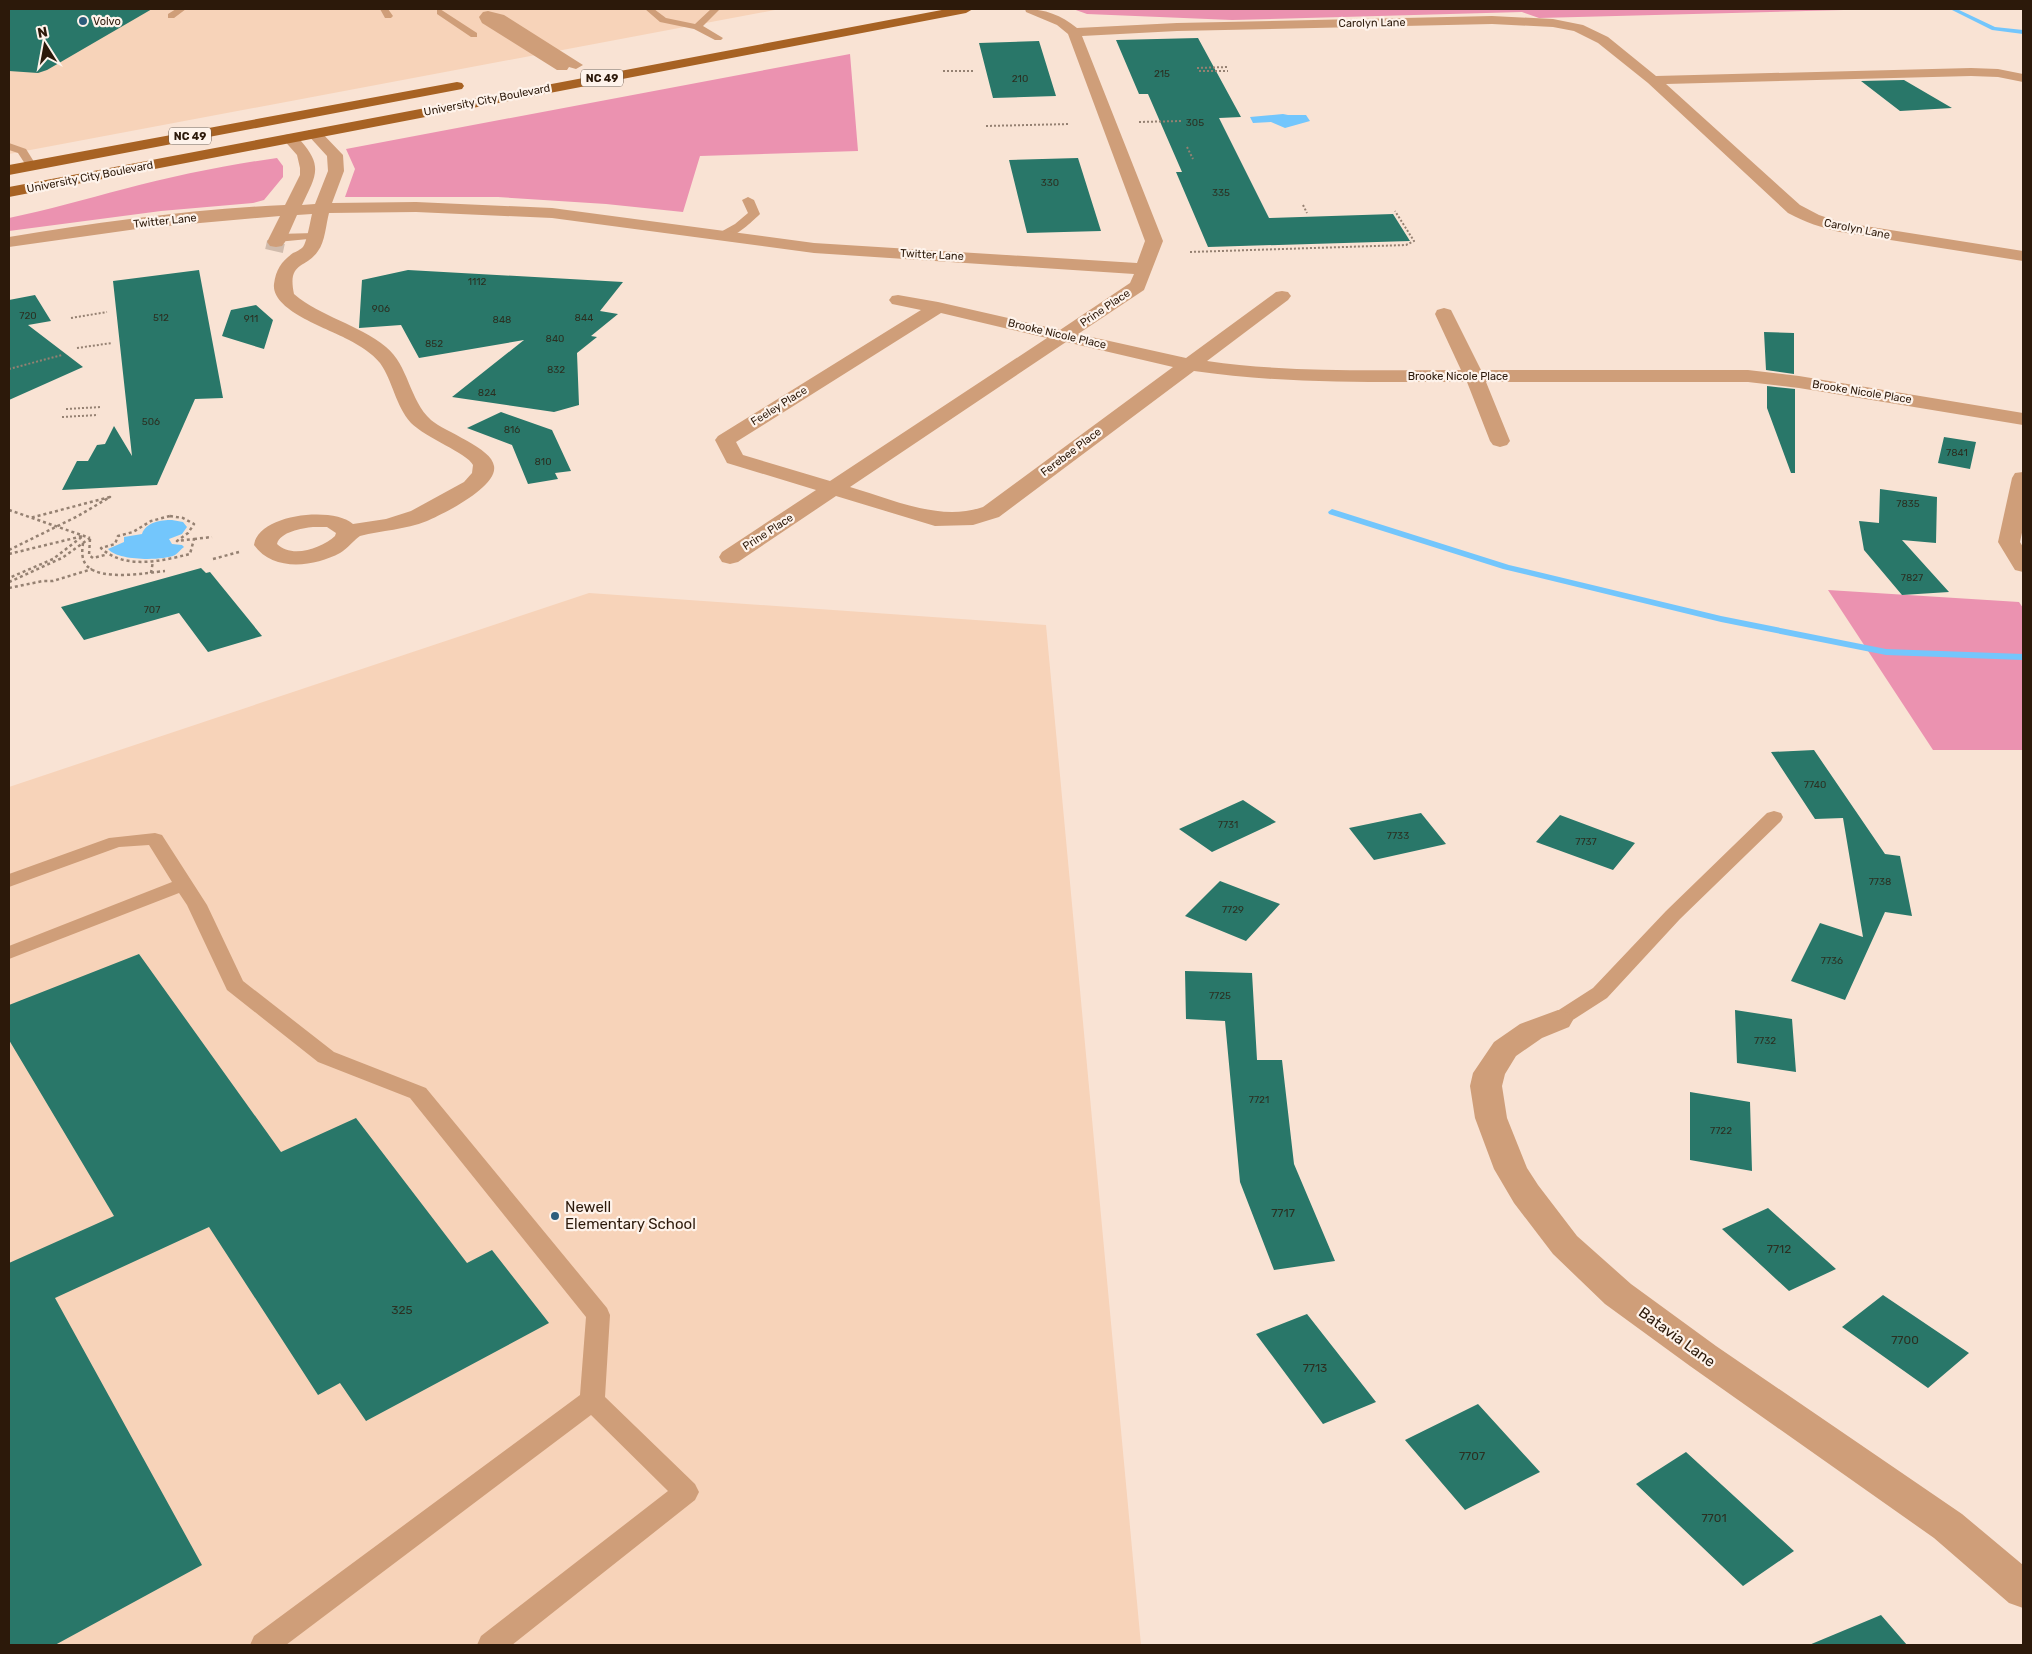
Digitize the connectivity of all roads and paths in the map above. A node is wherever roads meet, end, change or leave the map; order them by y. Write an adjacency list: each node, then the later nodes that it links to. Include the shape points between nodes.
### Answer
1 (182, 9): 8 (lane)
2 (649, 9): 9 (lane, via 663,20)
3 (716, 9): 9 (lane)
4 (966, 9): 29 (main road, University City Boulevard / NC 49)
5 (1031, 9): 10 (street, via 1062,22)
6 (440, 12): 11 (lane)
7 (483, 12): 14 (street, via 499,18)
8 (171, 16)
9 (697, 26): 12 (lane)
10 (1074, 32): 23 (street, Carolyn Lane, via 1543,22 1578,28 1603,40); 51 (street, Prine Place, via 1154,241)
11 (474, 35)
12 (722, 38): 13 (main road)
13 (693, 43)
14 (575, 65): 17 (main road, University City Boulevard)
15 (1227, 67): 16 (path)
16 (1197, 68)
17 (544, 70)
18 (1228, 70): 21 (path)
19 (943, 71): 20 (path)
20 (973, 71)
21 (1199, 71)
22 (2023, 78): 23 (street, via 1971,72)
23 (1653, 80): 49 (street, Carolyn Lane, via 1794,210 1806,216 1830,225)
24 (271, 121): 30 (main road, University City Boulevard / NC 49, via 472,85 308,124 293,130); 34 (main road, University City Boulevard / NC 49); 36 (main road, via 271,128 260,133 94,169)
25 (1181, 121): 26 (path)
26 (1140, 122)
27 (1070, 124): 28 (path)
28 (986, 126)
29 (314, 133): 30 (main road, University City Boulevard / NC 49); 40 (street, via 336,160 336,171)
30 (290, 138): 36 (main road, University City Boulevard / NC 49); 41 (street, via 307,157 309,164 308,175)
31 (9, 146): 34 (lane, via 22,151)
32 (1187, 147): 33 (path)
33 (1192, 158)
34 (31, 165): 35 (main road, University City Boulevard / NC 49)
35 (9, 170)
36 (40, 186): 37 (main road, University City Boulevard / NC 49)
37 (9, 192)
38 (748, 200): 45 (lane, via 754,214)
39 (1303, 205): 43 (path)
40 (322, 209): 41 (street, Twitter Lane); 44 (street); 45 (street, Twitter Lane, via 512,210 605,218)
41 (292, 210): 46 (street, Twitter Lane, via 146,222); 47 (street)
42 (1395, 211): 48 (path, via 1414,241 1406,245)
43 (1307, 214)
44 (314, 236): 47 (lane); 50 (street, via 311,249)
45 (721, 236): 51 (street, Twitter Lane, via 814,248)
46 (9, 242)
47 (276, 244): 50 (street, via 272,259)
48 (1190, 252)
49 (2023, 256)
50 (288, 266): 76 (street, via 284,296 296,308 360,337 382,353 392,364 410,408 422,423 480,458 484,464 484,474 472,487 419,516)
51 (1144, 269): 58 (street, Prine Place, via 1138,286)
52 (1282, 296): 62 (street, Ferebee Place)
53 (898, 300): 54 (street, Brooke Nicole Place)
54 (938, 307): 58 (street, Brooke Nicole Place); 72 (street, Feeley Place, via 725,440 734,459)
55 (107, 312): 57 (path)
56 (1444, 314): 64 (street)
57 (71, 318)
58 (1063, 336): 62 (street, Brooke Nicole Place); 72 (street, Prine Place)
59 (112, 343): 60 (path)
60 (77, 348)
61 (62, 355): 63 (path)
62 (1190, 364): 64 (street, Brooke Nicole Place, via 1244,372 1332,376); 72 (street, Ferebee Place, via 992,512 973,518 935,520)
63 (9, 369)
64 (1474, 376): 69 (street, Brooke Nicole Place, via 1748,376); 70 (street)
65 (101, 407): 66 (path)
66 (66, 409)
67 (98, 415): 68 (path)
68 (62, 417)
69 (2023, 419)
70 (1500, 440)
71 (2023, 478): 87 (street, via 2009,542)
72 (833, 490): 85 (street, Prine Place)
73 (9, 510): 74 (path)
74 (30, 518): 75 (path); 75 (path, via 110,497)
75 (58, 527): 77 (path); 82 (path)
76 (347, 532)
77 (83, 536): 79 (path); 83 (path); 91 (path, via 53,559)
78 (212, 537): 80 (path)
79 (90, 538): 81 (path); 84 (path, via 89,555 93,558)
80 (194, 539): 84 (path, via 177,541 192,529 194,524 189,519 156,519 118,536 115,544 101,548); 86 (path, via 190,554)
81 (83, 544): 88 (path, via 81,558); 92 (path, via 47,567)
82 (9, 550)
83 (9, 554)
84 (105, 554): 86 (path, via 130,562)
85 (730, 557)
86 (153, 561): 90 (path)
87 (2023, 565)
88 (92, 569): 90 (path, via 114,574); 93 (path, via 53,581)
89 (165, 571): 90 (path)
90 (151, 573)
91 (9, 578)
92 (9, 582)
93 (9, 588)
94 (1774, 816): 98 (lane, via 1673,915 1600,993)
95 (9, 881): 96 (lane, via 116,842 155,839)
96 (184, 884): 97 (lane); 99 (lane, via 234,985 326,1056 418,1093 598,1315)
97 (9, 953)
98 (1558, 1020): 100 (street, Batavia Lane, via 1531,1031 1505,1048 1489,1073 1486,1086 1491,1118 1511,1168 1526,1194 1566,1245 1618,1294 1948,1526)
99 (592, 1400): 101 (lane); 102 (lane, via 686,1492)
100 (2023, 1590)
101 (264, 1645)
102 (491, 1645)

